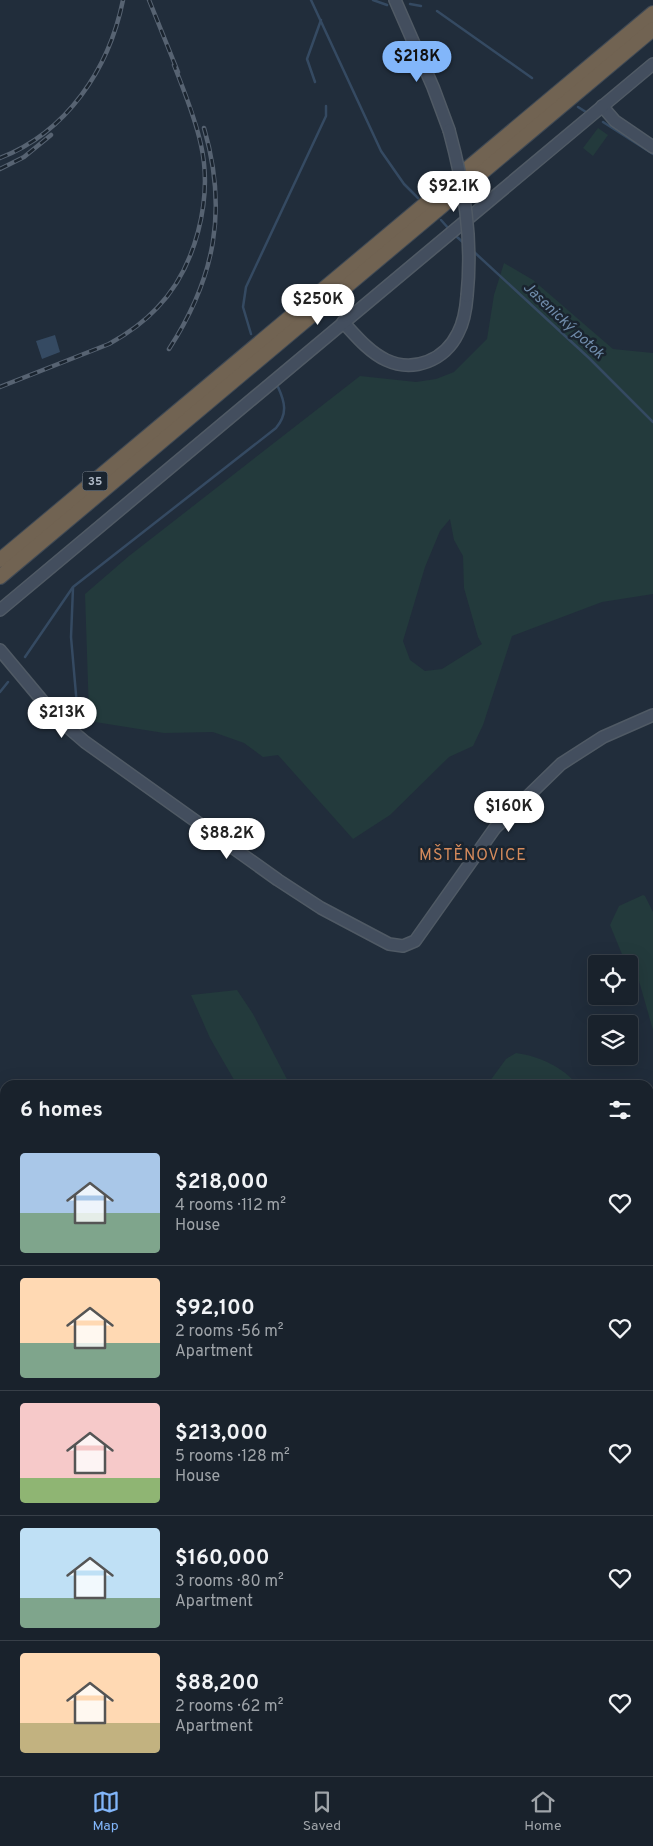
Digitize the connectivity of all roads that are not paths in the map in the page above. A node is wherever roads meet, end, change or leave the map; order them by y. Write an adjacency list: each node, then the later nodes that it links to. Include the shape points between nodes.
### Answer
1 (395, 0): 7 (street, bridge, via 433,87 461,177 467,210 467,296 461,326 452,343 438,357 419,364 394,363 378,356)
2 (653, 14): 8 (highway, 35)
3 (653, 29): 9 (highway, 35)
4 (653, 64): 5 (street)
5 (602, 106): 6 (street, via 615,121); 7 (street)
6 (653, 147)
7 (344, 322): 10 (street)
8 (0, 560)
9 (0, 577)
10 (0, 610)
11 (0, 650): 12 (street, via 56,717 85,742 314,903 389,944 404,946 415,941 495,828 561,764 603,737)
12 (653, 715)

